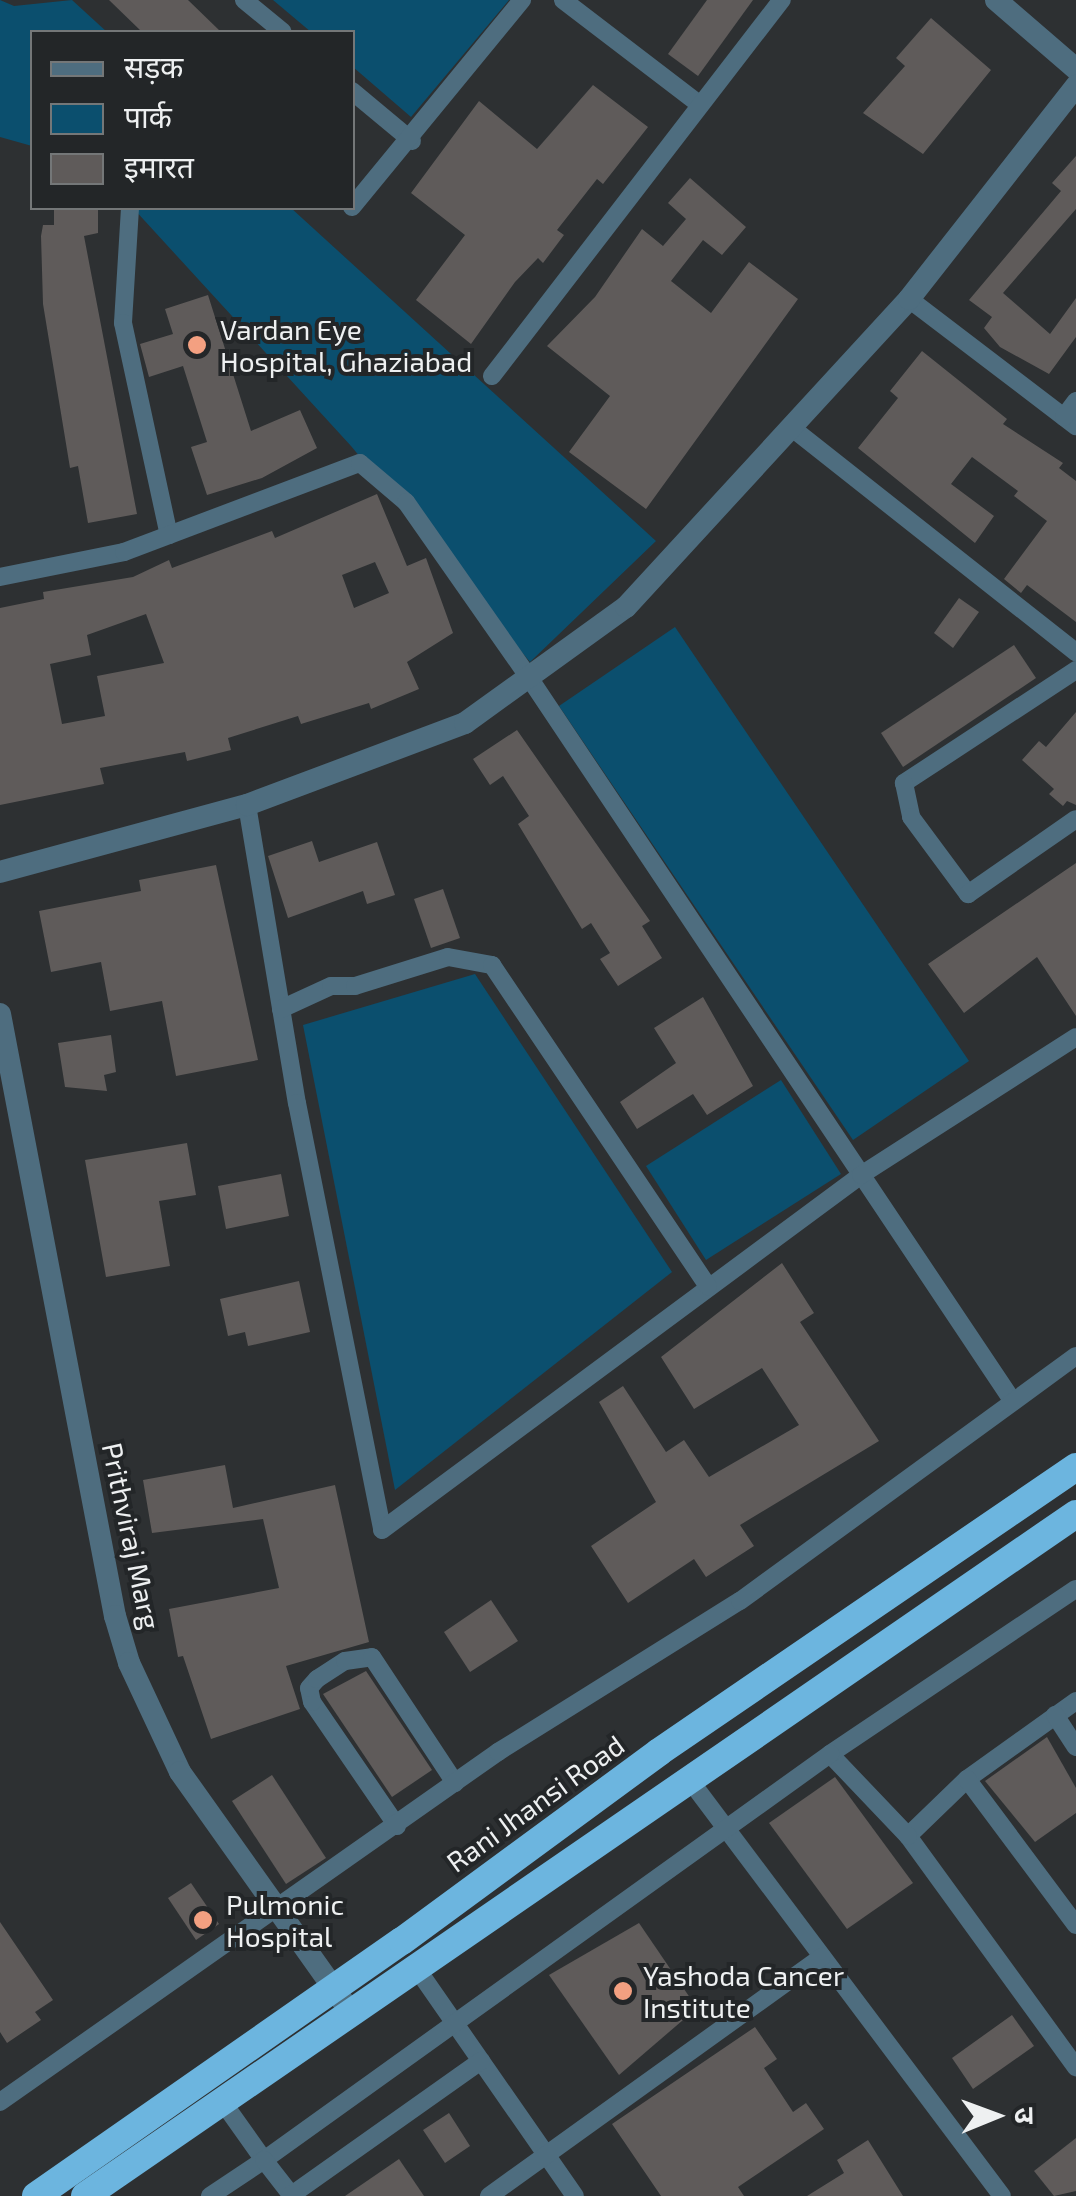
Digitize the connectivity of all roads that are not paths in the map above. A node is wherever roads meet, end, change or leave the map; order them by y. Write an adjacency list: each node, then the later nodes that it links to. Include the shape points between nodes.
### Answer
1 (244, 0): 6 (street)
2 (522, 0): 11 (street)
3 (563, 0): 10 (street)
4 (782, 0): 10 (street)
5 (996, 0): 7 (street)
6 (281, 30)
7 (1076, 69)
8 (1076, 86): 14 (street)
9 (355, 94): 11 (street)
10 (699, 104): 15 (street)
11 (412, 141): 12 (street)
12 (355, 205)
13 (130, 210): 19 (street, via 123,323)
14 (909, 298): 17 (street); 18 (street)
15 (492, 376)
16 (1076, 400): 17 (street)
17 (1070, 421)
18 (792, 428): 21 (street); 23 (street, via 626,607)
19 (169, 535): 20 (street, via 124,552); 23 (street, via 360,463 406,502)
20 (0, 577)
21 (1076, 652)
22 (1076, 670): 25 (street, via 904,783 912,817 968,894)
23 (528, 676): 24 (street, via 465,723); 30 (street)
24 (247, 805): 26 (street); 27 (street)
25 (1076, 819)
26 (0, 872)
27 (282, 1010): 31 (street, via 330,986 356,986 448,957 492,966); 31 (street, via 382,1530)
28 (0, 1014): 47 (street, Prithviraj Marg, via 124,1648 180,1772)
29 (1076, 1037): 30 (street)
30 (862, 1175): 31 (street); 33 (street)
31 (708, 1286)
32 (1076, 1356): 33 (street)
33 (1012, 1400): 43 (street, via 740,1601)
34 (1070, 1482): 51 (highway, Rani Jhansi Road, via 659,1752)
35 (1076, 1514): 41 (highway)
36 (1076, 1589): 40 (street)
37 (1076, 1700): 38 (street)
38 (1054, 1715): 39 (street); 42 (street)
39 (1076, 1747)
40 (830, 1754): 45 (street); 46 (street)
41 (689, 1779): 45 (street); 50 (highway)
42 (967, 1779): 46 (street); 48 (street)
43 (455, 1783): 44 (street); 44 (street, via 372,1657 344,1661 317,1678 312,1702)
44 (396, 1826): 47 (street)
45 (729, 1830): 49 (street); 53 (street)
46 (908, 1836): 55 (street)
47 (276, 1913): 51 (street, Prithviraj Marg); 57 (street)
48 (1076, 1925)
49 (822, 1957): 58 (street); 66 (street)
50 (415, 1966): 52 (highway); 53 (street)
51 (332, 1988): 52 (street, Prithviraj Marg); 60 (highway, Rani Jhansi Road)
52 (351, 2012): 56 (highway)
53 (456, 2024): 54 (street); 59 (street)
54 (481, 2061): 58 (street); 63 (street)
55 (1076, 2067)
56 (222, 2101): 59 (street); 61 (highway)
57 (0, 2102)
58 (546, 2154): 64 (street); 65 (street)
59 (264, 2160): 62 (street); 63 (street)
60 (36, 2196)
61 (86, 2196)
62 (210, 2196)
63 (291, 2196)
64 (489, 2196)
65 (575, 2196)
66 (1002, 2196)

